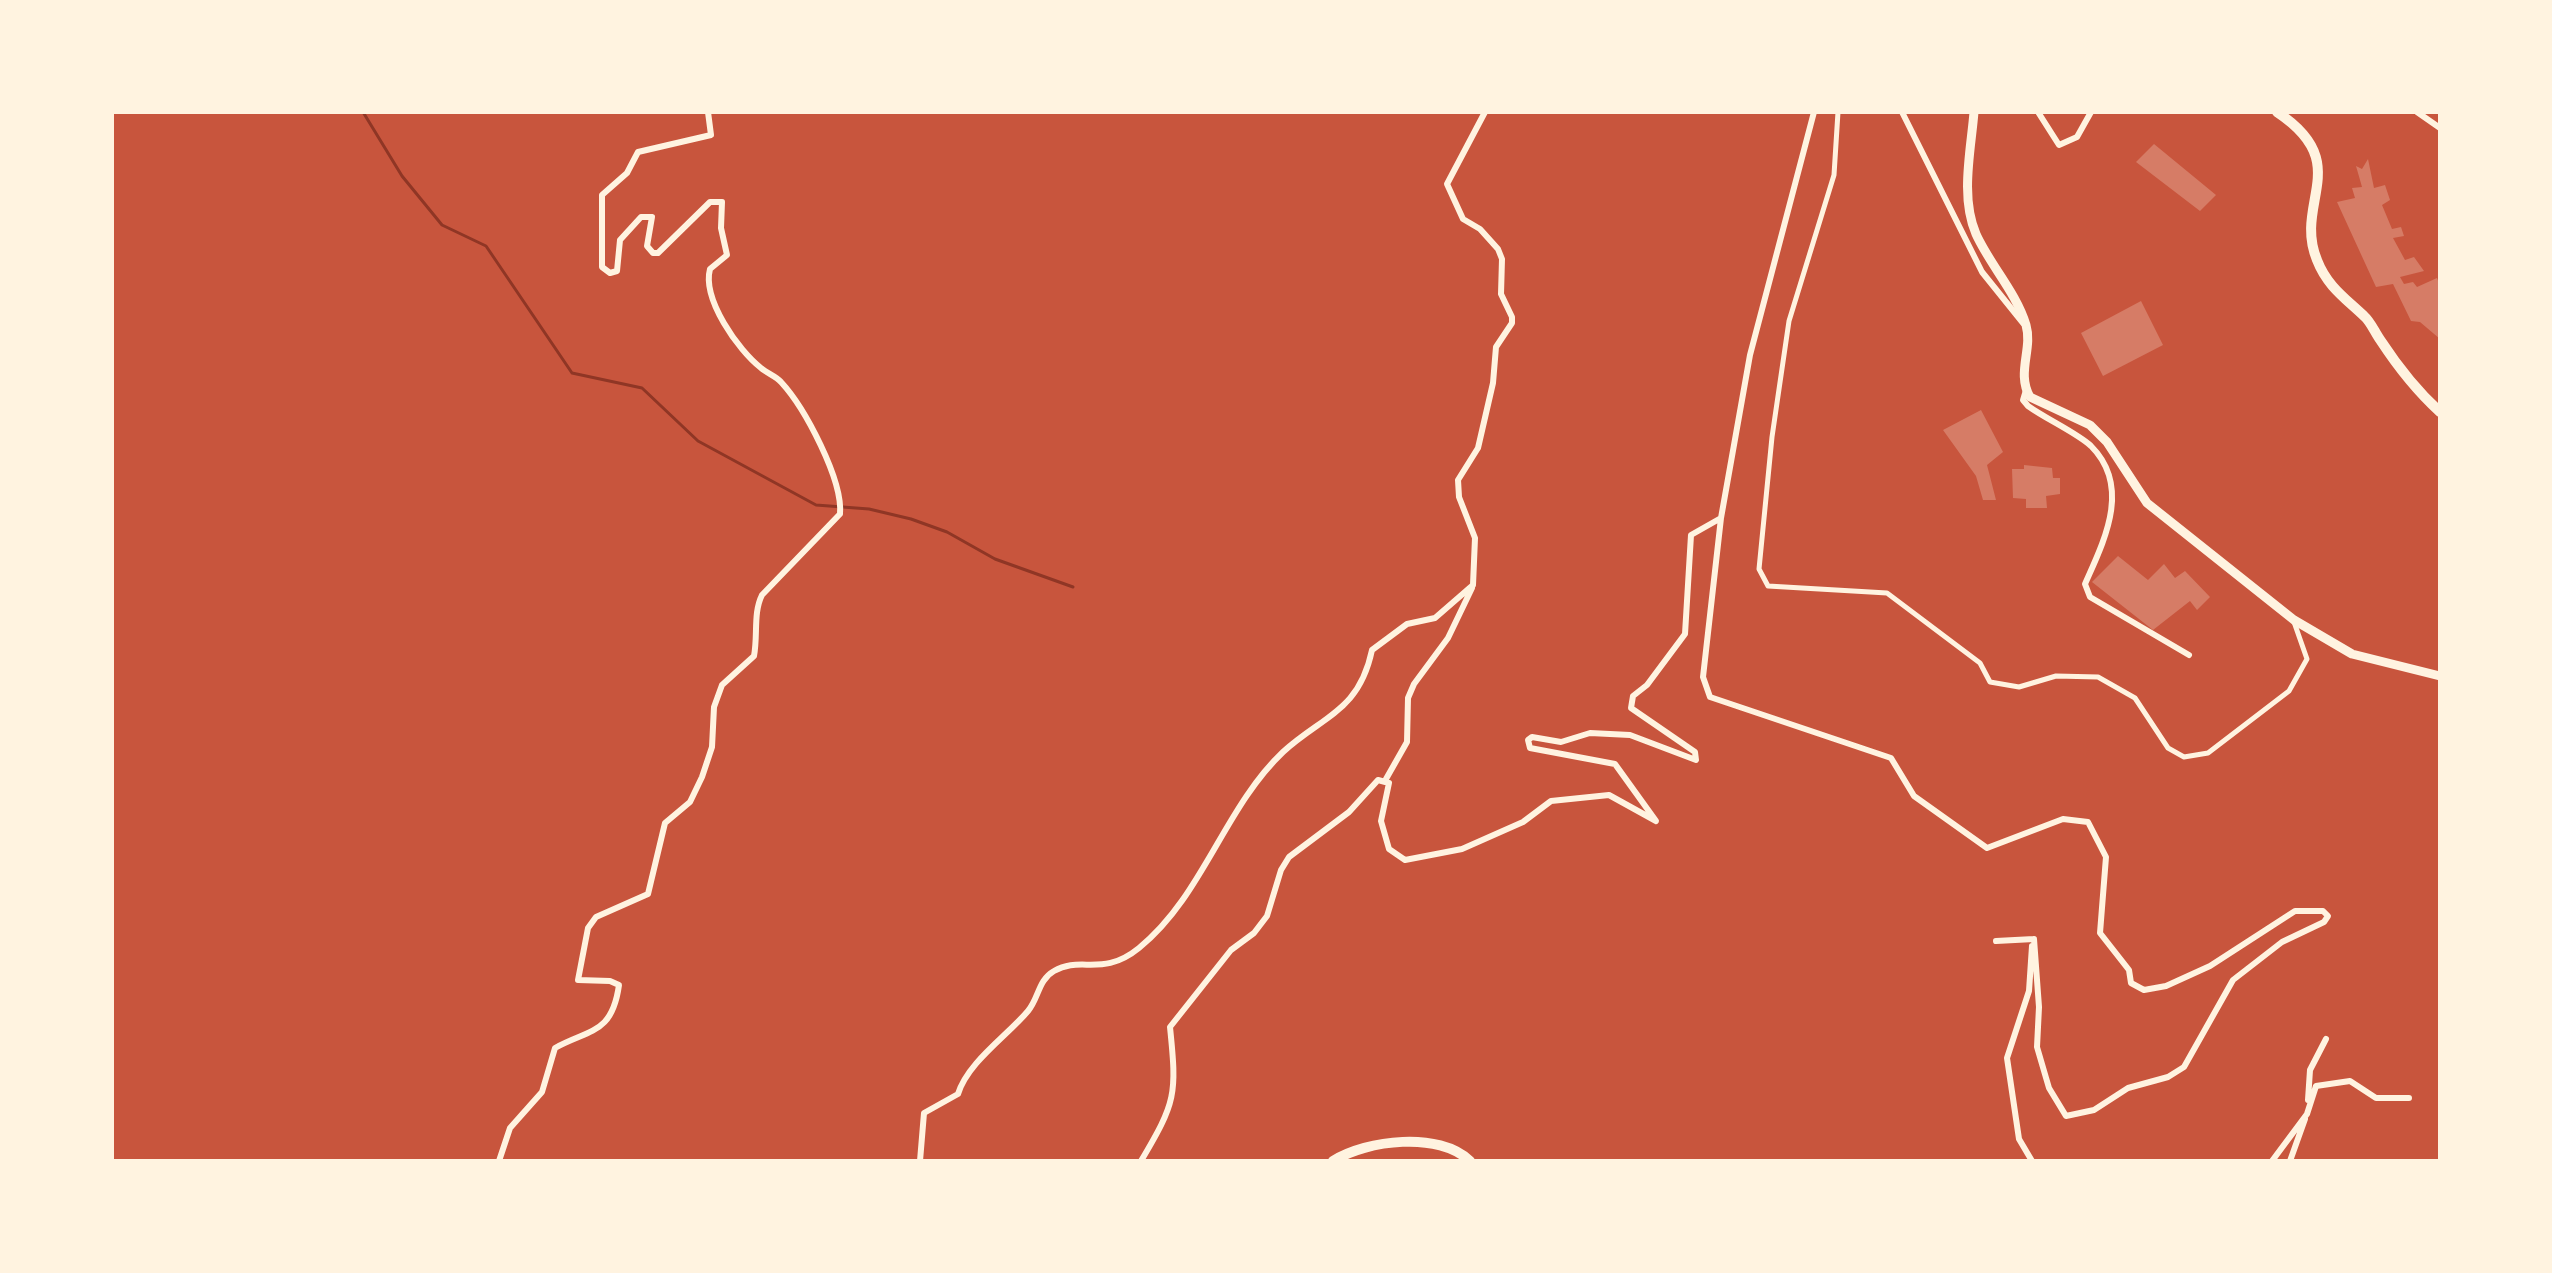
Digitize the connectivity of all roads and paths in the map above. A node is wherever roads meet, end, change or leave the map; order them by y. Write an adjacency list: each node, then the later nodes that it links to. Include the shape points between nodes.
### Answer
1 (708, 112): 26 (street, via 711,135 638,152 627,173 602,195 602,267 617,271 620,240 641,217 652,217 647,246 658,253 710,202 722,202 727,255 710,269 709,291 729,333 761,368 779,379 809,420 841,498 840,514 762,595 756,607 754,656 722,685 702,777 690,802 665,823 648,894 596,917 588,928 578,980 619,985 604,1024 589,1036 555,1048 542,1092 510,1128)
2 (1485, 112): 16 (street, via 1447,184 1463,219 1498,249 1501,294 1512,317 1496,347 1478,448 1458,480 1475,538)
3 (1814, 112): 15 (street, via 1750,355)
4 (1838, 112): 17 (street, via 1834,175 1789,321 1759,569 1768,586 1887,593 1980,663 1990,682 2019,687 2056,676 2098,677 2135,698 2168,748 2184,757 2208,753 2289,691 2307,659)
5 (1902, 112): 12 (street, via 1982,272)
6 (1974, 112): 12 (main road, via 1968,190 1975,232)
7 (2038, 112): 8 (street, via 2059,145 2077,137)
8 (2091, 112)
9 (2277, 112): 14 (highway, via 2310,139 2319,184 2312,228 2316,258 2332,288 2365,316 2419,392)
10 (2417, 112): 11 (street)
11 (2440, 128)
12 (2027, 329): 13 (main road)
13 (2026, 390): 17 (main road, via 2036,402 2090,425 2147,503); 18 (street, via 2023,400 2028,406 2093,448 2109,481 2109,528 2085,584 2090,597)
14 (2440, 412)
15 (1721, 518): 20 (street, via 1691,535 1685,634 1633,696 1631,708 1695,752 1696,760 1630,735 1528,740 1530,748 1615,764 1656,821 1609,795 1551,801 1523,822 1462,849 1405,860 1389,849 1381,821); 21 (street, via 1703,677 1710,697 1891,758 1914,796 1987,848 2063,819 2088,822 2106,857 2100,933 2129,970 2131,983 2144,990 2166,986 2210,966 2295,911 2323,911 2328,916 2282,942 2233,980 2184,1067 2128,1088 2094,1110 2066,1116 2049,1088 2037,1047)
16 (1473, 585): 20 (street, via 1448,638 1414,684 1408,698 1407,742); 27 (street, via 1435,618 1407,624 1372,650 1344,709 1282,753 1160,930 1109,966 1061,968 1043,980 1028,1011 978,1064 958,1094 924,1113)
17 (2294, 620): 19 (main road, via 2352,654)
18 (2189, 655)
19 (2440, 676)
20 (1386, 779): 28 (street, via 1378,780 1349,812 1289,857 1267,916 1231,950 1170,1027 1172,1105)
21 (2034, 939): 22 (street); 31 (street, via 2029,991 2007,1058 2019,1139)
22 (1996, 941)
23 (2326, 1039): 25 (street, via 2310,1070)
24 (2409, 1098): 25 (street, via 2376,1098 2350,1081 2327,1084 2316,1086)
25 (2307, 1114): 32 (street); 33 (street)
26 (499, 1161)
27 (920, 1161)
28 (1141, 1161)
29 (1333, 1161): 30 (highway, via 1347,1152 1415,1142 1452,1147)
30 (1470, 1161)
31 (2032, 1161)
32 (2272, 1161)
33 (2290, 1161)

